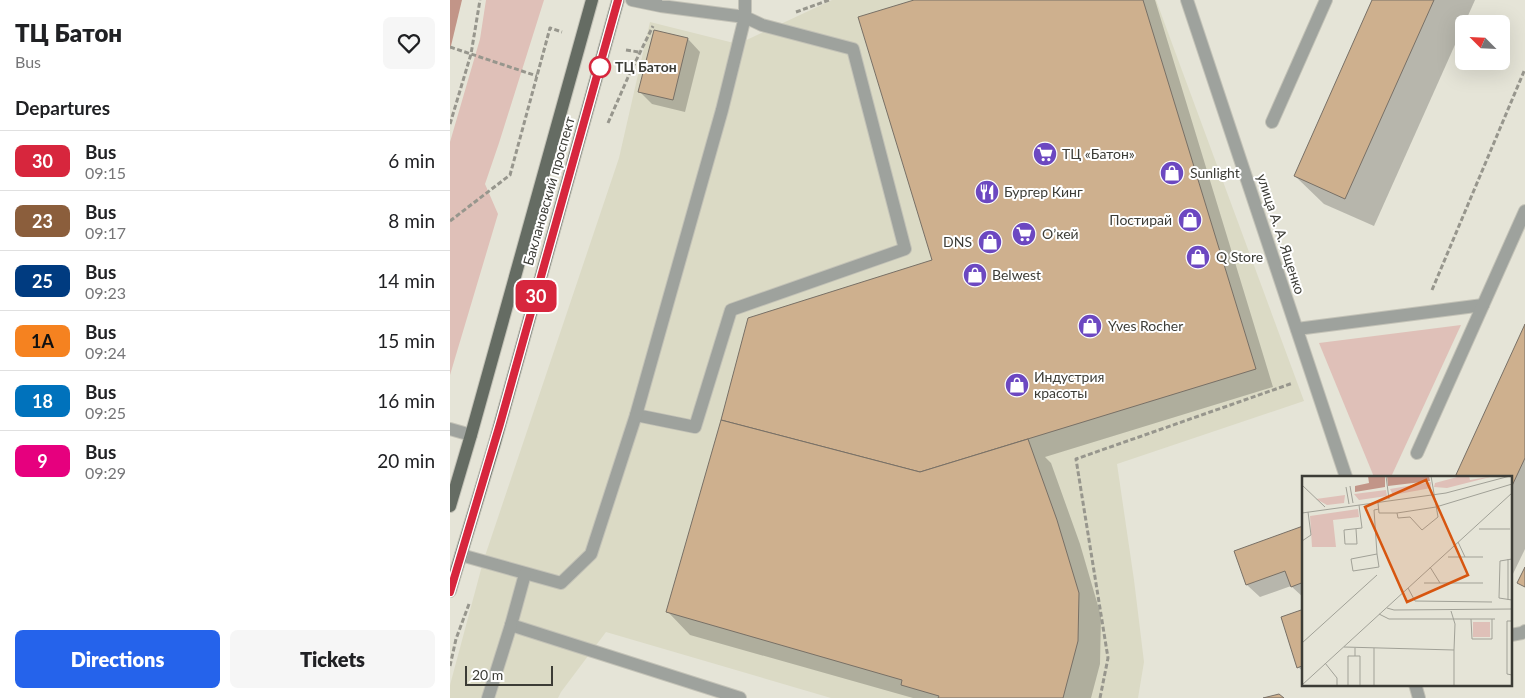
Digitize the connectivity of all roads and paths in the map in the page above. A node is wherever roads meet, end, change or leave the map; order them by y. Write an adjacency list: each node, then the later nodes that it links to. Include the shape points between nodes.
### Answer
1 (480, 0): 12 (path)
2 (592, 0): 26 (main road, Баклановский проспект)
3 (618, 0): 30 (main road, Баклановский проспект)
4 (632, 0): 8 (street)
5 (745, 0): 9 (street)
6 (1187, 0): 22 (street, улица А. А. Ященко)
7 (1326, 0): 16 (street)
8 (661, 6): 9 (street); 15 (path)
9 (745, 17): 24 (street); 24 (street, via 762,25 853,49 905,249 731,310 695,428)
10 (550, 28): 14 (path)
11 (450, 47): 12 (path)
12 (471, 54): 14 (path); 17 (path)
13 (1525, 69): 21 (path)
14 (537, 76): 19 (path, via 510,175)
15 (612, 114)
16 (1272, 122)
17 (450, 124)
18 (1525, 211): 20 (street)
19 (450, 221)
20 (1483, 305): 21 (street); 27 (street)
21 (1422, 313): 22 (street)
22 (1297, 329): 23 (street, улица А. А. Ященко)
23 (1312, 376): 28 (street, улица А. А. Ященко); 38 (path, via 1076,459 1108,658)
24 (636, 415): 31 (street, via 591,554 561,583)
25 (450, 430): 26 (street)
26 (471, 435): 29 (main road, Баклановский проспект)
27 (1417, 453)
28 (1346, 476)
29 (450, 506)
30 (461, 556): 31 (street); 32 (main road, Баклановский проспект)
31 (525, 574): 33 (street)
32 (450, 591)
33 (511, 625): 36 (street); 37 (street)
34 (1525, 631): 35 (street)
35 (1512, 636)
36 (488, 698)
37 (740, 698)
38 (1100, 698)

